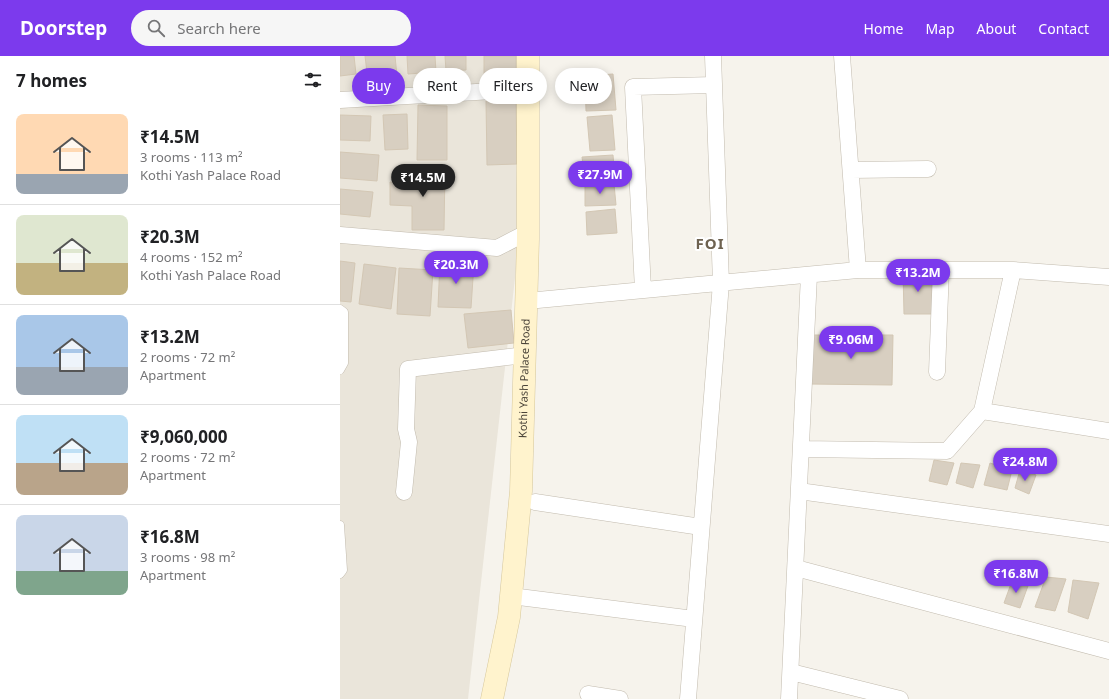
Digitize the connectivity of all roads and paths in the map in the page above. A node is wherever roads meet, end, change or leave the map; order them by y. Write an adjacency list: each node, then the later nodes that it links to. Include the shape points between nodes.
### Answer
1 (528, 56): 4 (main road, Kothi Yash Palace Road)
2 (713, 56): 5 (street)
3 (842, 56): 10 (street)
4 (528, 68)
5 (714, 85): 18 (street); 19 (street, via 633,87)
6 (479, 92): 7 (street)
7 (340, 100)
8 (528, 104): 11 (main road, Kothi Yash Palace Road)
9 (928, 169): 10 (street)
10 (851, 170): 14 (street)
11 (528, 232): 12 (street, via 497,248); 20 (main road, Kothi Yash Palace Road)
12 (340, 235)
13 (941, 269): 14 (street); 15 (street); 24 (street)
14 (858, 270): 16 (street)
15 (1013, 270): 17 (street); 25 (street)
16 (810, 275): 18 (street); 27 (street)
17 (1109, 277)
18 (721, 283): 19 (street); 32 (street)
19 (643, 290): 20 (street)
20 (527, 301): 22 (main road, Kothi Yash Palace Road)
21 (340, 309): 23 (lane, via 344,312 344,364)
22 (525, 355): 29 (street, via 408,369 406,429 409,442); 36 (main road, Kothi Yash Palace Road, via 521,491)
23 (340, 370)
24 (937, 372)
25 (982, 411): 26 (street); 27 (street, via 946,451)
26 (1109, 431)
27 (801, 449): 28 (street)
28 (799, 491): 33 (street); 34 (street)
29 (404, 492)
30 (535, 502): 32 (street)
31 (340, 525): 35 (lane)
32 (701, 527): 37 (street)
33 (1109, 534)
34 (796, 568): 38 (street); 39 (street)
35 (340, 574)
36 (511, 596): 37 (street); 41 (main road, Kothi Yash Palace Road)
37 (694, 619): 43 (street)
38 (1109, 651)
39 (791, 672): 44 (street); 45 (street)
40 (588, 694): 42 (street)
41 (492, 699)
42 (620, 699)
43 (688, 699)
44 (789, 699)
45 (900, 699)

